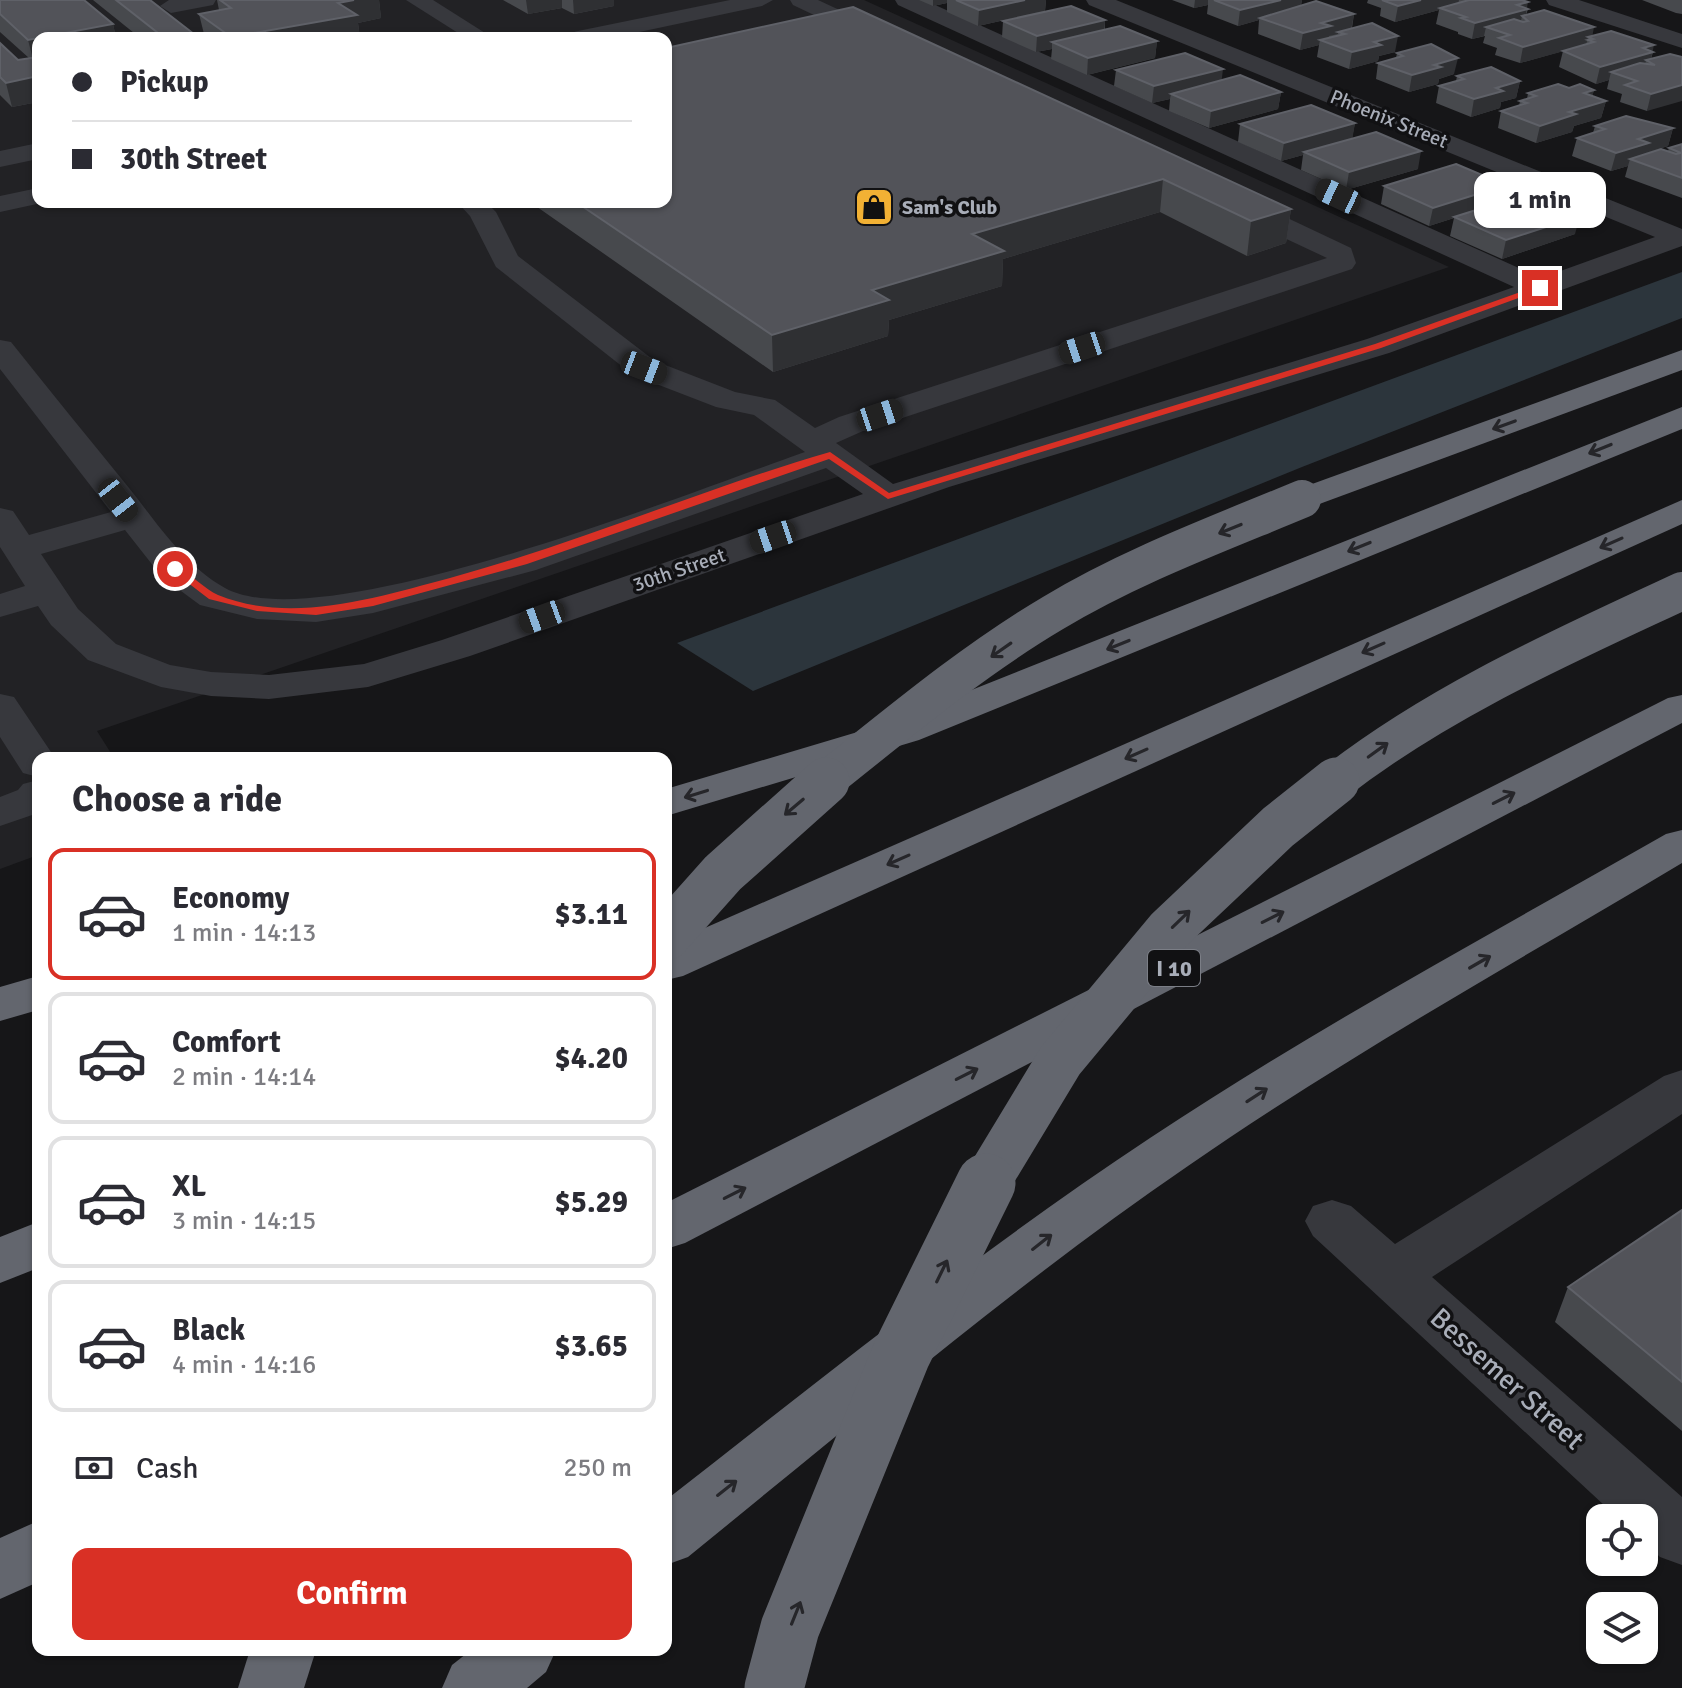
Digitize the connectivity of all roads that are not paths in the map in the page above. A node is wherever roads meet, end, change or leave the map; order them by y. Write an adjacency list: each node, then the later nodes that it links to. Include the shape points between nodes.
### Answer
1 (205, 0): 8 (street)
2 (417, 0): 11 (street)
3 (762, 0): 12 (street)
4 (801, 0): 9 (street)
5 (906, 0): 22 (street)
6 (1097, 0): 21 (street, Phoenix Street)
7 (1557, 0): 13 (street)
8 (171, 6)
9 (843, 20): 10 (street); 14 (street)
10 (801, 29)
11 (472, 32)
12 (607, 32)
13 (1682, 41)
14 (900, 47)
15 (32, 152): 16 (street)
16 (0, 159)
17 (1214, 195): 26 (street, via 1341,254 1342,263 866,419)
18 (32, 197): 19 (street)
19 (0, 204)
20 (477, 208): 26 (street, via 506,261 644,368 727,400 764,407)
21 (1681, 237): 22 (street, 30th Street)
22 (1540, 288): 27 (street, 30th Street, via 1378,346)
23 (1682, 359): 41 (highway, one-way to 41, bridge, via 1302,499 1164,556 1068,604 839,770 755,841)
24 (7, 367): 29 (street)
25 (1682, 417): 38 (highway, one-way to 38, via 905,731)
26 (821, 449): 27 (street); 29 (street, via 523,562 373,602 316,611 257,608 213,597 175,569)
27 (888, 496): 31 (street, 30th Street, via 456,648 368,675 269,687 161,675 102,652 64,617)
28 (1682, 511): 42 (highway, one-way to 42)
29 (132, 517): 30 (street)
30 (7, 534): 31 (street, 30th Street)
31 (47, 591): 33 (street)
32 (1682, 591): 59 (highway, one-way to 32, bridge, via 790,1628 901,1355 983,1188 1060,1061 1169,930 1278,827 1383,745 1518,668)
33 (0, 606)
34 (0, 706): 36 (street)
35 (1682, 707): 47 (highway, I 10, one-way to 35, bridge)
36 (32, 755)
37 (32, 800): 39 (street)
38 (672, 801)
39 (0, 812)
40 (1682, 844): 51 (highway, one-way to 40, via 1058,1230 1168,1152 1291,1073)
41 (672, 931)
42 (672, 961)
43 (32, 995): 44 (highway)
44 (0, 1004)
45 (1681, 1092): 50 (street)
46 (1332, 1221): 50 (street, Bessemer Street)
47 (672, 1225)
48 (32, 1247): 49 (highway)
49 (0, 1261)
50 (1391, 1275): 52 (street, Bessemer Street)
51 (672, 1532)
52 (1682, 1537)
53 (32, 1553): 54 (highway)
54 (0, 1570)
55 (281, 1656): 57 (highway)
56 (515, 1656): 58 (highway)
57 (271, 1688)
58 (475, 1688)
59 (774, 1688)

